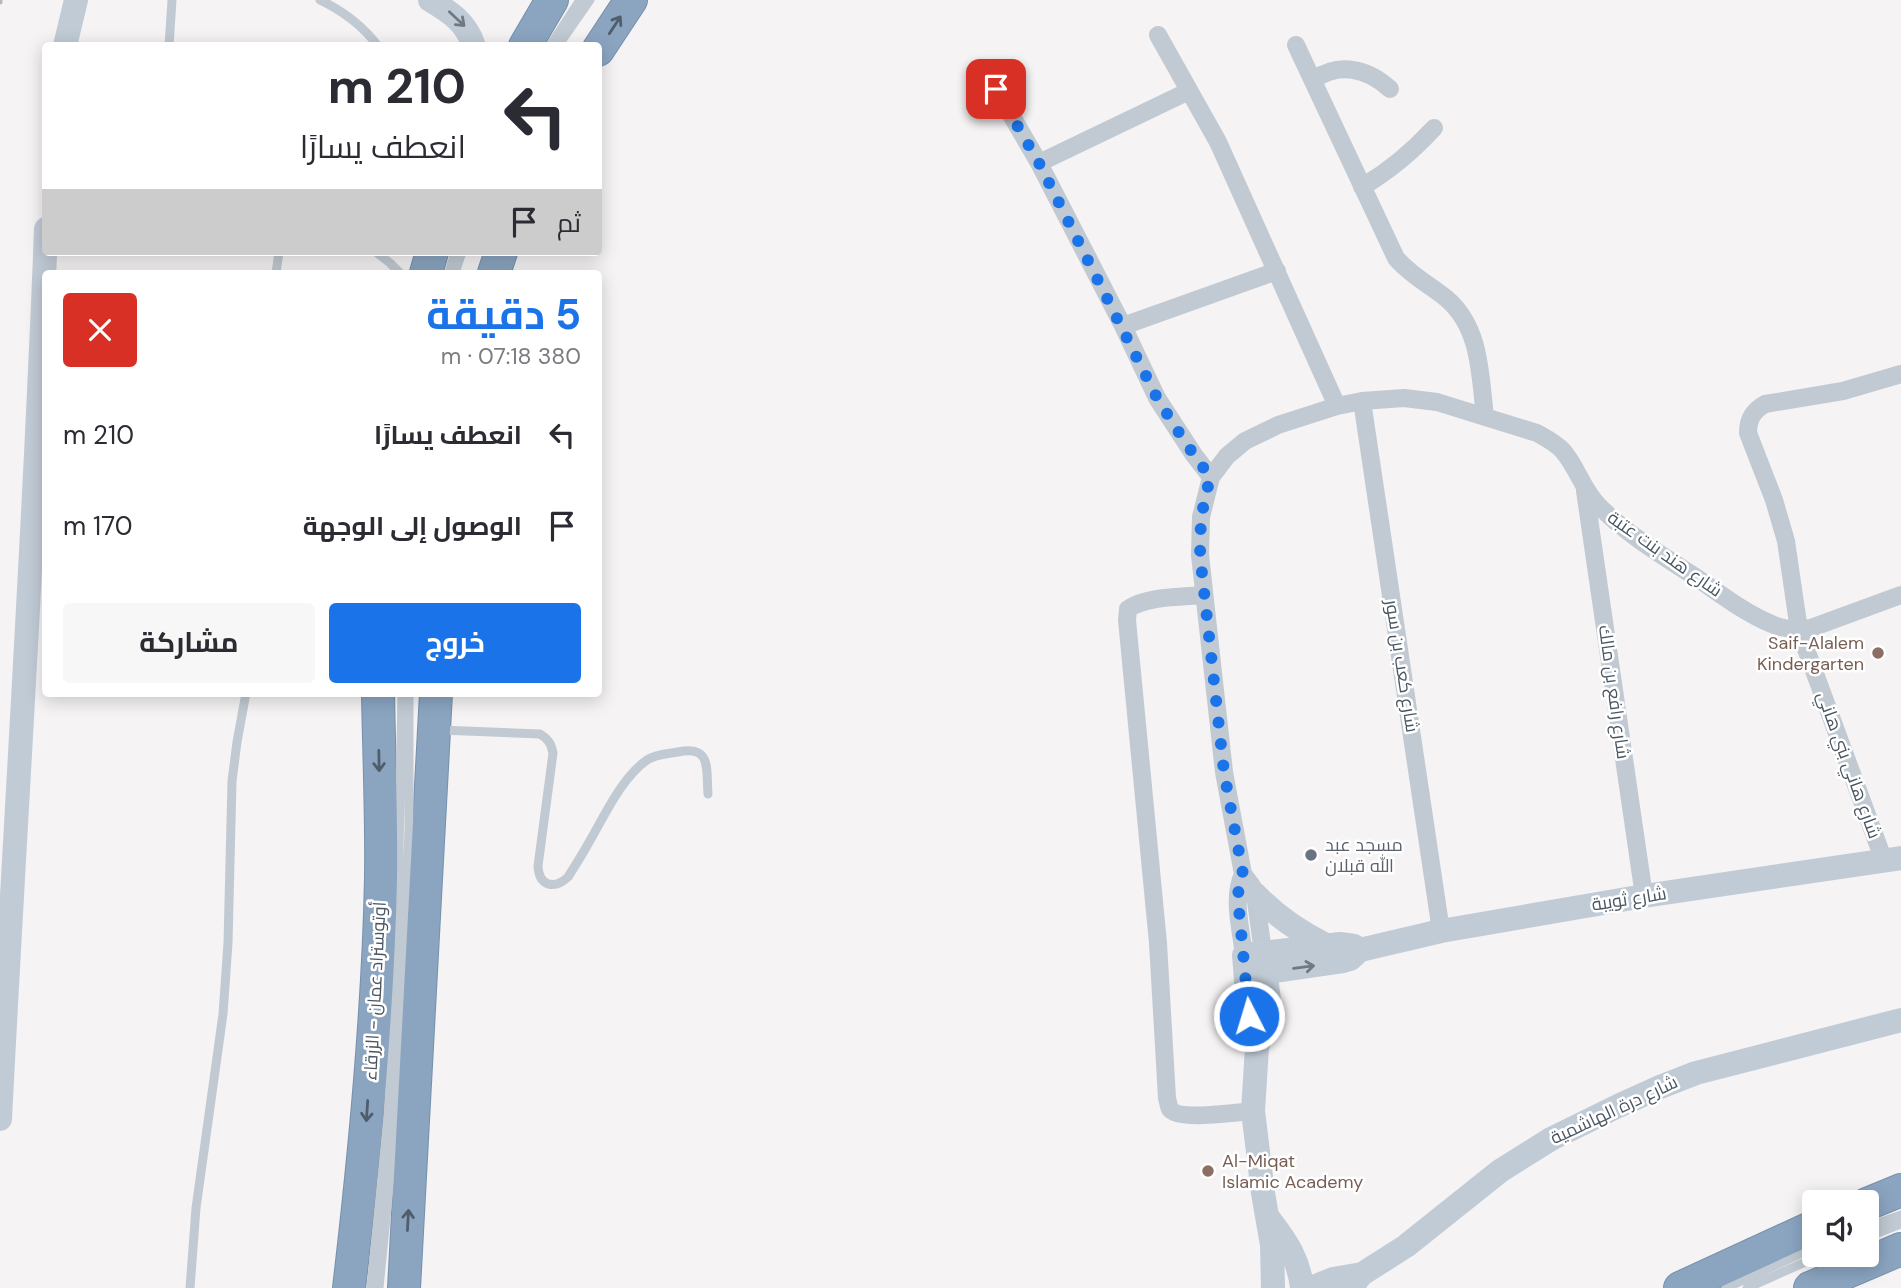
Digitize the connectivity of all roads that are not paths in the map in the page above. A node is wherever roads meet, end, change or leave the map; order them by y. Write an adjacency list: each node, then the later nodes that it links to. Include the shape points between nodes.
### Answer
1 (76, 0): 10 (street)
2 (172, 0): 11 (lane)
3 (320, 0): 12 (lane, via 348,16)
4 (430, 0): 13 (street, one-way to 13, via 453,13)
5 (552, 0): 14 (highway)
6 (580, 0): 15 (lane)
7 (590, 0): 16 (lane)
8 (631, 0): 17 (highway, one-way to 8)
9 (1158, 35): 22 (street)
10 (66, 42)
11 (169, 42)
12 (375, 42)
13 (473, 42)
14 (528, 42)
15 (553, 42)
16 (561, 42)
17 (602, 44)
18 (1296, 45): 19 (street)
19 (1313, 80): 21 (street, via 1332,71 1353,69); 25 (street)
20 (996, 89): 24 (street)
21 (1390, 89)
22 (1189, 91): 24 (street); 28 (street, via 1218,142)
23 (1434, 128): 25 (street, via 1394,167)
24 (1039, 163): 29 (street)
25 (1362, 187): 34 (street, via 1396,258 1465,321 1476,346)
26 (381, 256): 27 (lane)
27 (397, 270)
28 (1276, 271): 29 (street); 33 (street)
29 (1123, 327): 35 (street, via 1157,398)
30 (1901, 374): 39 (street, شارع هاني بني هاني, via 1843,391 1765,404 1751,415 1748,433 1786,541)
31 (1362, 401): 33 (street, شارع هند بنت عتبة); 34 (street, شارع هند بنت عتبة, via 1404,398 1437,402); 50 (street, شارع كعب بن سور)
32 (42, 404): 56 (street)
33 (1337, 406): 35 (street, شارع هند بنت عتبة, via 1245,441)
34 (1485, 417): 36 (street, شارع هند بنت عتبة, via 1551,441 1563,451)
35 (1210, 477): 37 (street, شارع هند بنت عتبة, via 1201,517)
36 (1584, 487): 39 (street, شارع هند بنت عتبة, via 1596,504 1650,548 1762,619); 49 (street, شارع رافع بن مالك)
37 (1204, 595): 48 (street, شارع هند بنت عتبة, via 1224,772); 55 (street, via 1135,604 1128,609 1127,620 1158,943 1167,1098 1177,1114)
38 (1901, 595): 39 (street)
39 (1799, 630): 47 (street, شارع هاني بني هاني)
40 (245, 697): 69 (lane, via 232,781 223,1014 196,1208)
41 (378, 697): 70 (highway, أوتوستراد عمان - الزرقاء, one-way to 70, via 380,891 368,1104)
42 (401, 697): 71 (lane, via 397,956 388,1116)
43 (409, 697): 72 (lane, via 409,830 396,1117)
44 (436, 697): 45 (highway)
45 (435, 729): 46 (lane, via 547,738 553,752 538,866 539,875 554,885 568,877 617,794 649,759 687,750 700,753); 73 (highway, one-way to 45)
46 (708, 794)
47 (1892, 859): 49 (street, شارع ثويبة)
48 (1249, 884): 51 (street, via 1281,918); 53 (street, شارع هند بنت عتبة)
49 (1644, 896): 50 (street, شارع ثويبة)
50 (1441, 931): 52 (street, شارع ثويبة)
51 (1326, 945): 52 (street, شارع ثويبة, via 1347,944); 53 (street, شارع ثويبة)
52 (1360, 950): 53 (street, شارع ثويبة, one-way to 52, via 1343,961)
53 (1255, 963): 55 (street, شارع هند بنت عتبة, via 1269,1000 1257,1047)
54 (1901, 1020): 68 (street, شارع درة الهاشمية, via 1696,1073 1618,1106 1524,1155)
55 (1253, 1111): 60 (street, شارع هند بنت عتبة)
56 (0, 1119)
57 (1901, 1190): 58 (highway)
58 (1879, 1199)
59 (1901, 1215): 61 (lane)
60 (1268, 1216): 74 (street, شارع هند بنت عتبة); 75 (street, شارع هند بنت عتبة, via 1295,1256)
61 (1879, 1223)
62 (1901, 1224): 64 (lane)
63 (1802, 1232): 77 (highway)
64 (1879, 1232)
65 (1901, 1249): 80 (highway)
66 (1802, 1253): 78 (lane)
67 (1802, 1263): 79 (lane)
68 (1356, 1281): 76 (street, شارع درة الهاشمية, via 1333,1279)
69 (190, 1288)
70 (349, 1288)
71 (371, 1288)
72 (379, 1288)
73 (404, 1288)
74 (1275, 1288): 75 (street)
75 (1302, 1288)
76 (1311, 1288)
77 (1680, 1288)
78 (1726, 1288)
79 (1747, 1288)
80 (1811, 1288)

